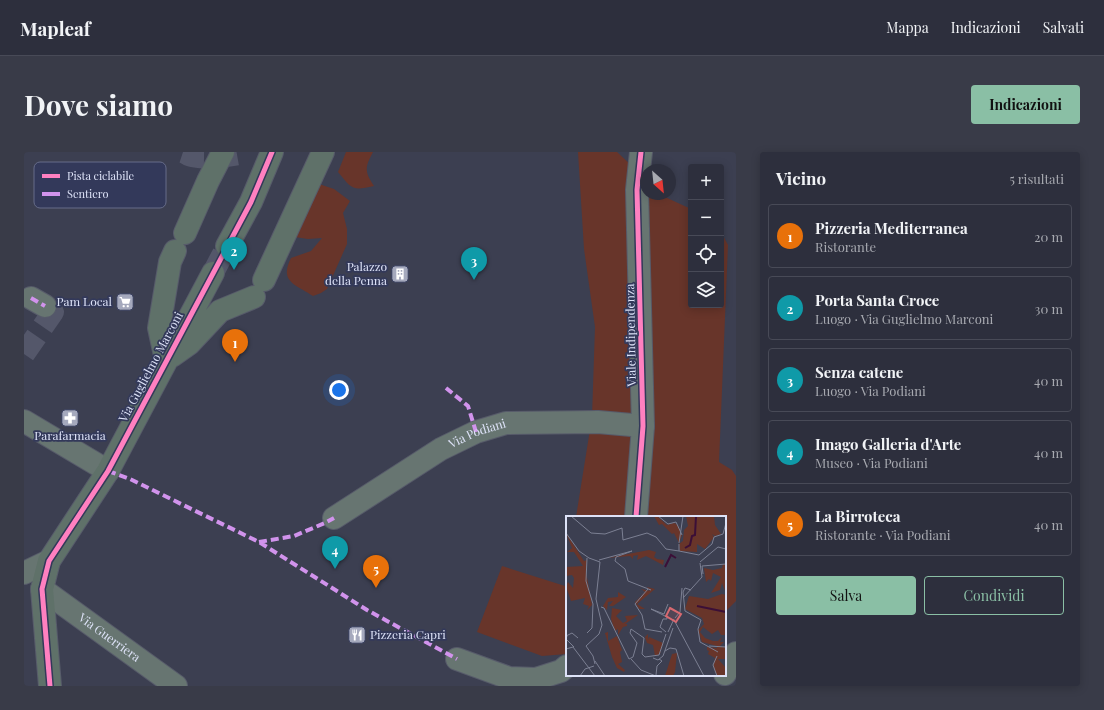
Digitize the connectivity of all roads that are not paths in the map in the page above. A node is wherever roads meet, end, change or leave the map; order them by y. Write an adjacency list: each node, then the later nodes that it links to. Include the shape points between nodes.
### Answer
1 (223, 152): 7 (street, Via Guglielmo Marconi, via 170,262 160,328)
2 (272, 152): 5 (street, via 251,202)
3 (323, 152): 7 (street, Via Guglielmo Marconi, via 259,289 220,311 189,344)
4 (641, 152): 9 (street, Viale Indipendenza, via 637,190)
5 (227, 246)
6 (213, 273): 7 (street, Via Guglielmo Marconi)
7 (166, 360): 10 (street, Via Guglielmo Marconi)
8 (24, 421): 10 (street)
9 (643, 426): 11 (street, Viale Indipendenza); 12 (street, Via Podiani, via 598,422 506,423 476,432 441,449)
10 (108, 471): 13 (street, Via Guglielmo Marconi)
11 (636, 516)
12 (334, 518)
13 (49, 561): 14 (street); 15 (street, Via Guglielmo Marconi)
14 (24, 573)
15 (42, 589): 21 (street, Via Guglielmo Marconi); 22 (street, Via Guerriera)
16 (736, 653): 19 (street)
17 (457, 659): 18 (street, via 509,678 536,679)
18 (566, 667)
19 (726, 672)
20 (724, 676): 23 (street)
21 (50, 686)
22 (176, 686)
23 (719, 686)

